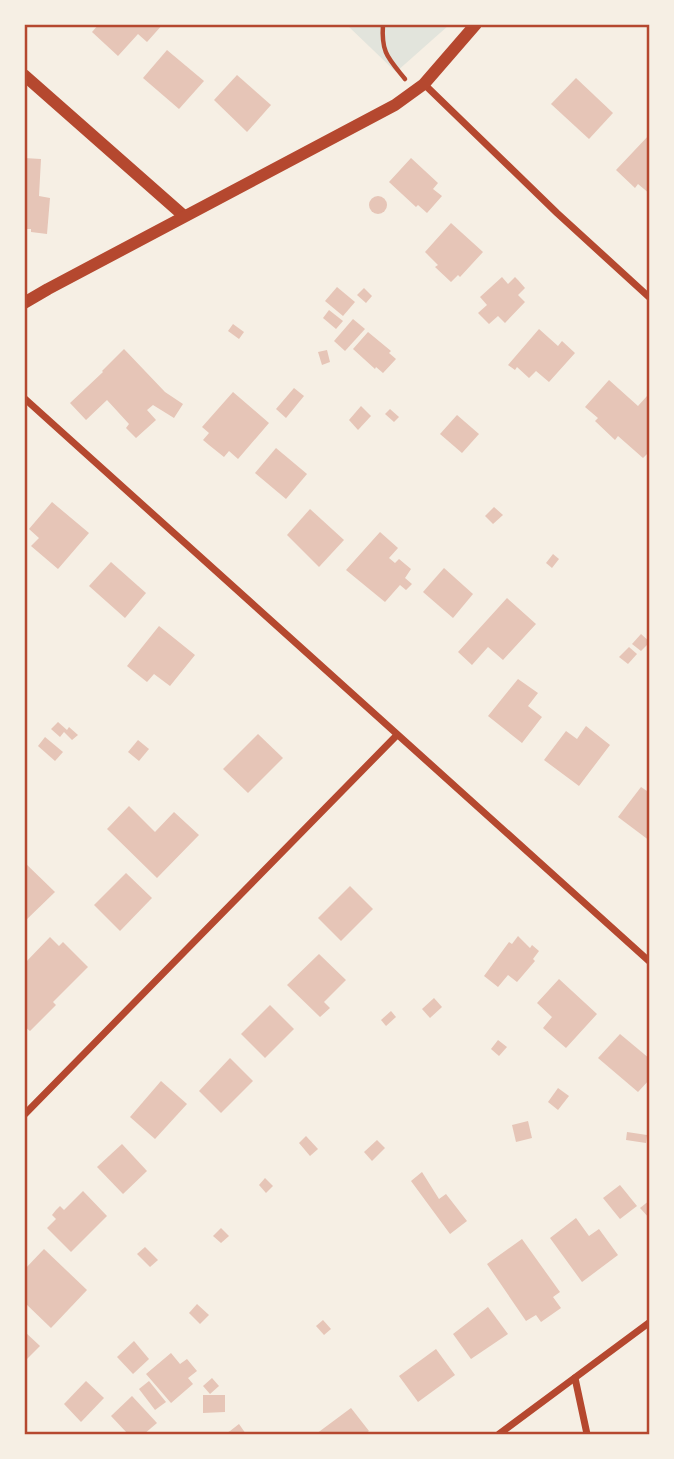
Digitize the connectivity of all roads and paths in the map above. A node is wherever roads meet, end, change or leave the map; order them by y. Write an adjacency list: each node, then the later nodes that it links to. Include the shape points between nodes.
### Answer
1 (383, 24): 4 (path, via 387,56 405,80)
2 (476, 24): 4 (street)
3 (24, 75): 5 (street)
4 (424, 84): 5 (street, via 395,105); 6 (street)
5 (184, 216): 7 (street)
6 (649, 298)
7 (24, 303)
8 (24, 398): 9 (street)
9 (397, 735): 10 (street); 11 (street)
10 (649, 962)
11 (24, 1115)
12 (649, 1322): 13 (street)
13 (575, 1378): 14 (street); 15 (street)
14 (499, 1434)
15 (587, 1434)

